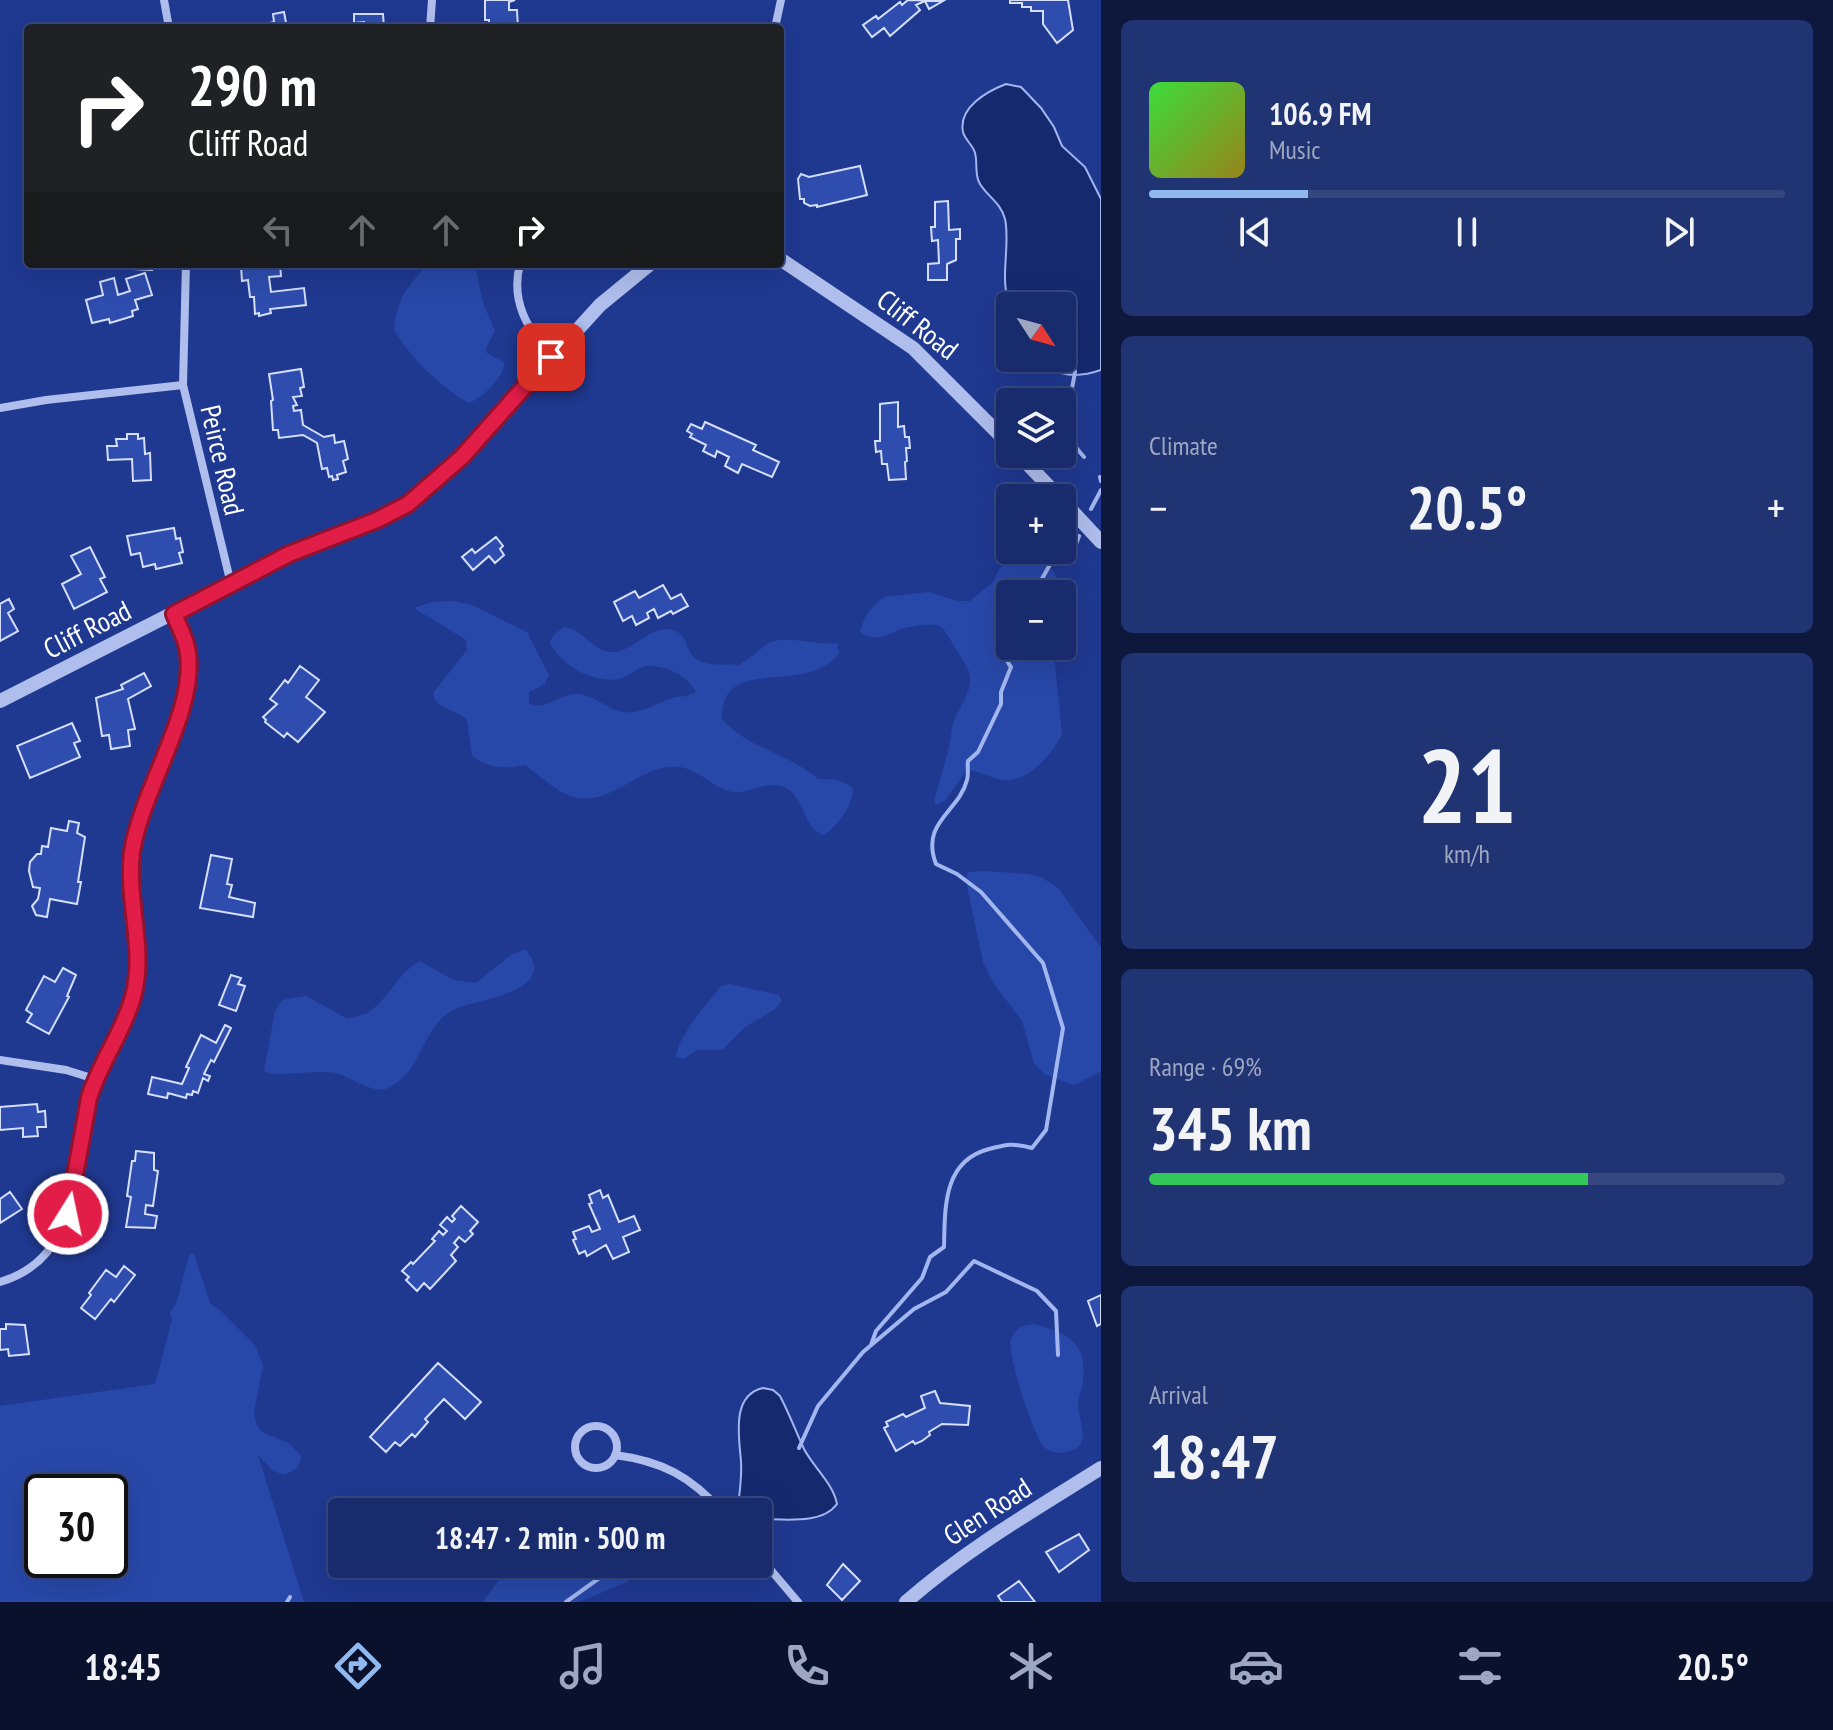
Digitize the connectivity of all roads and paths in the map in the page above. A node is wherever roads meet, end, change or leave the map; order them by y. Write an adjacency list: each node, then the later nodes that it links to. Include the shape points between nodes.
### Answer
1 (164, 0): 4 (street)
2 (432, 0): 5 (street)
3 (781, 0): 6 (street)
4 (168, 24)
5 (430, 24)
6 (776, 24)
7 (784, 262): 14 (street, Cliff Road, via 905,341)
8 (186, 268): 12 (street)
9 (519, 268): 11 (street, via 520,309)
10 (645, 268): 11 (street, Cliff Road)
11 (551, 357): 19 (street, Cliff Road, via 462,457 416,499)
12 (183, 385): 13 (street, Peirce Road); 19 (street, Peirce Road)
13 (0, 408)
14 (996, 430)
15 (1031, 468): 16 (street)
16 (1047, 484)
17 (1076, 515): 18 (street)
18 (1101, 542)
19 (231, 584): 20 (street, Cliff Road)
20 (174, 614): 21 (street, Cliff Road); 23 (street, via 189,655 187,688 134,844 134,996)
21 (0, 701)
22 (0, 1060): 23 (street)
23 (95, 1079): 24 (street, via 63,1229 37,1264)
24 (0, 1282)
25 (615, 1455): 25 (street, via 602,1467 587,1466 575,1450 577,1436 594,1425 608,1429 615,1439); 27 (street, via 662,1465)
26 (1101, 1468): 30 (street, Glen Road, via 962,1557)
27 (706, 1498)
28 (772, 1571): 29 (street)
29 (798, 1602)
30 (906, 1602)

